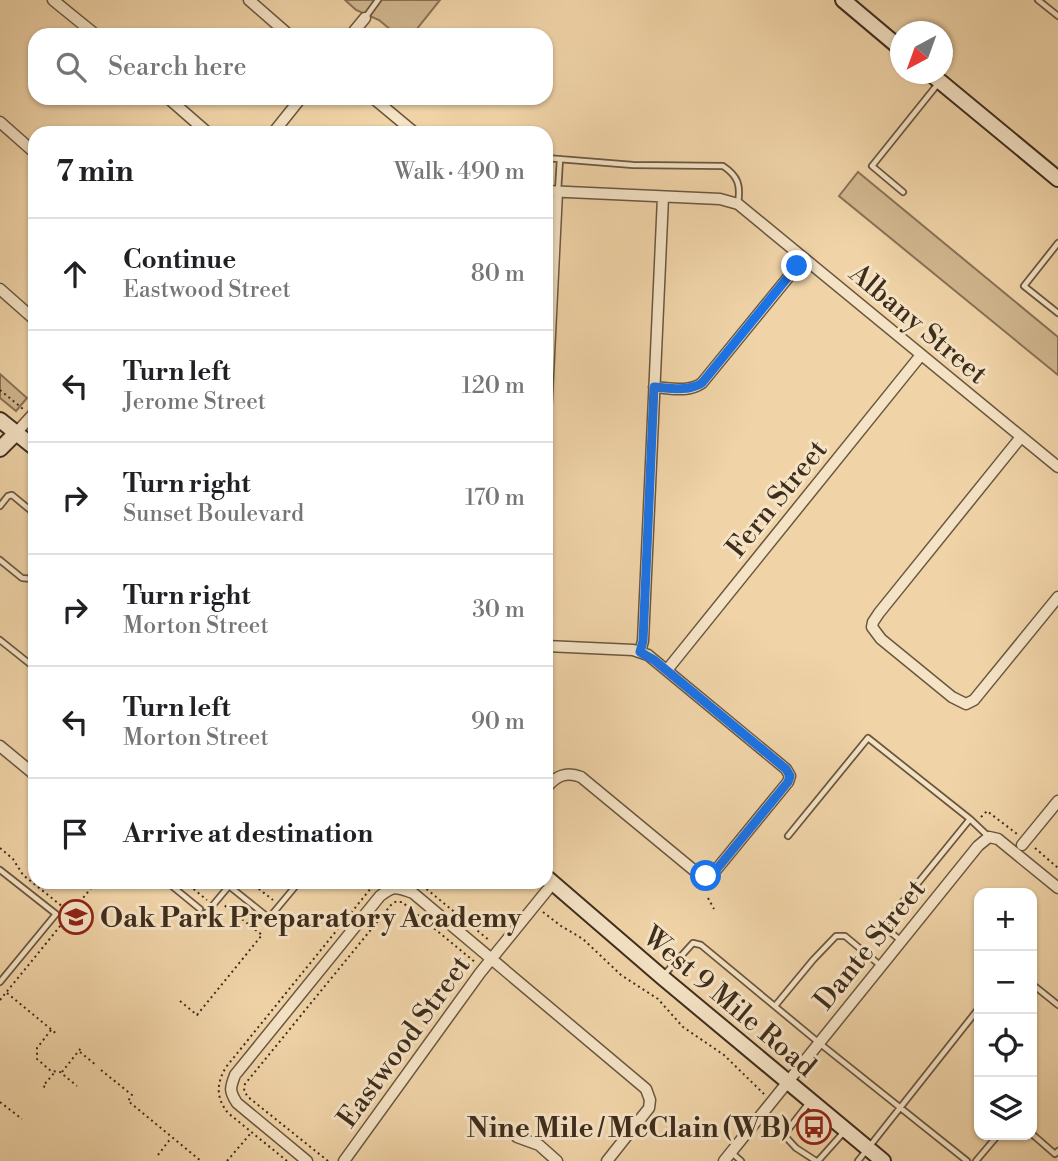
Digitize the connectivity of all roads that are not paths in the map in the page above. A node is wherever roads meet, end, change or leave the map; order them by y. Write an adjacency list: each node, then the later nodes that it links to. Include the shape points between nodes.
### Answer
1 (53, 0): 8 (street)
2 (249, 0): 9 (street)
3 (378, 0): 7 (lane)
4 (843, 0): 11 (main road)
5 (1038, 0): 6 (lane)
6 (1058, 16)
7 (365, 18): 10 (street)
8 (87, 28)
9 (281, 28)
10 (357, 28)
11 (890, 39)
12 (931, 84): 25 (lane, via 872,166)
13 (944, 84): 24 (main road)
14 (176, 105): 18 (street)
15 (295, 105): 19 (street)
16 (381, 105): 20 (street)
17 (0, 122): 21 (street)
18 (200, 126)
19 (279, 126)
20 (407, 126)
21 (28, 147)
22 (553, 159): 23 (lane)
23 (559, 159): 26 (lane); 28 (lane, via 723,166 740,186)
24 (1058, 179)
25 (903, 191)
26 (553, 192): 27 (street)
27 (663, 197): 28 (street); 35 (street)
28 (738, 204): 30 (street, Albany Street)
29 (1058, 243): 32 (lane, via 1024,286)
30 (804, 258): 34 (street, Albany Street); 35 (street, via 702,383 687,389)
31 (0, 289): 33 (street)
32 (1058, 313)
33 (28, 314)
34 (921, 355): 39 (street, Albany Street); 52 (street, Fern Street)
35 (654, 387): 50 (street)
36 (0, 420): 38 (main road)
37 (28, 420): 38 (street)
38 (16, 433): 40 (main road); 41 (main road)
39 (1021, 437): 42 (street, Albany Street); 47 (street, via 878,613 872,627 881,639 966,704)
40 (28, 443)
41 (0, 449)
42 (1058, 467)
43 (0, 506): 44 (lane, via 12,495)
44 (28, 508)
45 (0, 560): 46 (lane)
46 (28, 579)
47 (1058, 597)
48 (0, 640): 51 (lane)
49 (553, 646): 50 (street)
50 (640, 652): 52 (street)
51 (28, 662)
52 (667, 670): 55 (street, via 790,776 716,870 706,876 696,872 581,777 561,775)
53 (0, 746): 54 (street)
54 (28, 769)
55 (553, 782)
56 (1058, 801): 60 (street)
57 (970, 818): 58 (lane, via 868,737); 59 (lane); 73 (lane, via 883,926)
58 (788, 836)
59 (989, 837): 63 (street); 73 (street, Dante Street)
60 (1020, 840)
61 (0, 870): 77 (lane, via 56,914)
62 (553, 883): 76 (main road, West 9 Mile Road)
63 (1058, 888)
64 (176, 889): 71 (lane)
65 (226, 889): 72 (lane)
66 (233, 889): 67 (lane, via 270,918)
67 (293, 889)
68 (390, 889): 94 (street, via 235,1075 230,1087 237,1103)
69 (403, 889): 74 (street)
70 (542, 889): 74 (street, Eastwood Street)
71 (201, 909)
72 (203, 917)
73 (901, 942): 75 (street, Dante Street)
74 (491, 959): 93 (street, Eastwood Street); 96 (street, via 646,1089 649,1108)
75 (881, 967): 80 (lane, via 845,936 836,936); 82 (street, Dante Street)
76 (662, 977): 80 (lane, via 693,943 701,945); 83 (main road, West 9 Mile Road)
77 (0, 982)
78 (1037, 988): 79 (lane)
79 (1058, 1005)
80 (775, 1006): 82 (lane)
81 (974, 1014): 85 (lane)
82 (818, 1042): 83 (street, Dante Street); 85 (lane)
83 (788, 1082): 84 (main road, West 9 Mile Road); 92 (street, Dante Street)
84 (810, 1100): 86 (main road, West 9 Mile Road); 98 (lane, via 784,1135)
85 (900, 1108): 90 (lane); 101 (lane)
86 (845, 1130): 90 (main road, West 9 Mile Road); 98 (lane)
87 (517, 1137): 95 (street, via 539,1145)
88 (1037, 1138): 91 (lane, via 1055,1154)
89 (994, 1140): 102 (lane)
90 (867, 1148): 99 (lane); 100 (main road, West 9 Mile Road)
91 (1058, 1151)
92 (728, 1157): 97 (lane)
93 (349, 1159)
94 (307, 1161)
95 (557, 1161)
96 (607, 1161)
97 (741, 1161)
98 (817, 1161)
99 (858, 1161)
100 (883, 1161)
101 (967, 1161)
102 (976, 1161)

